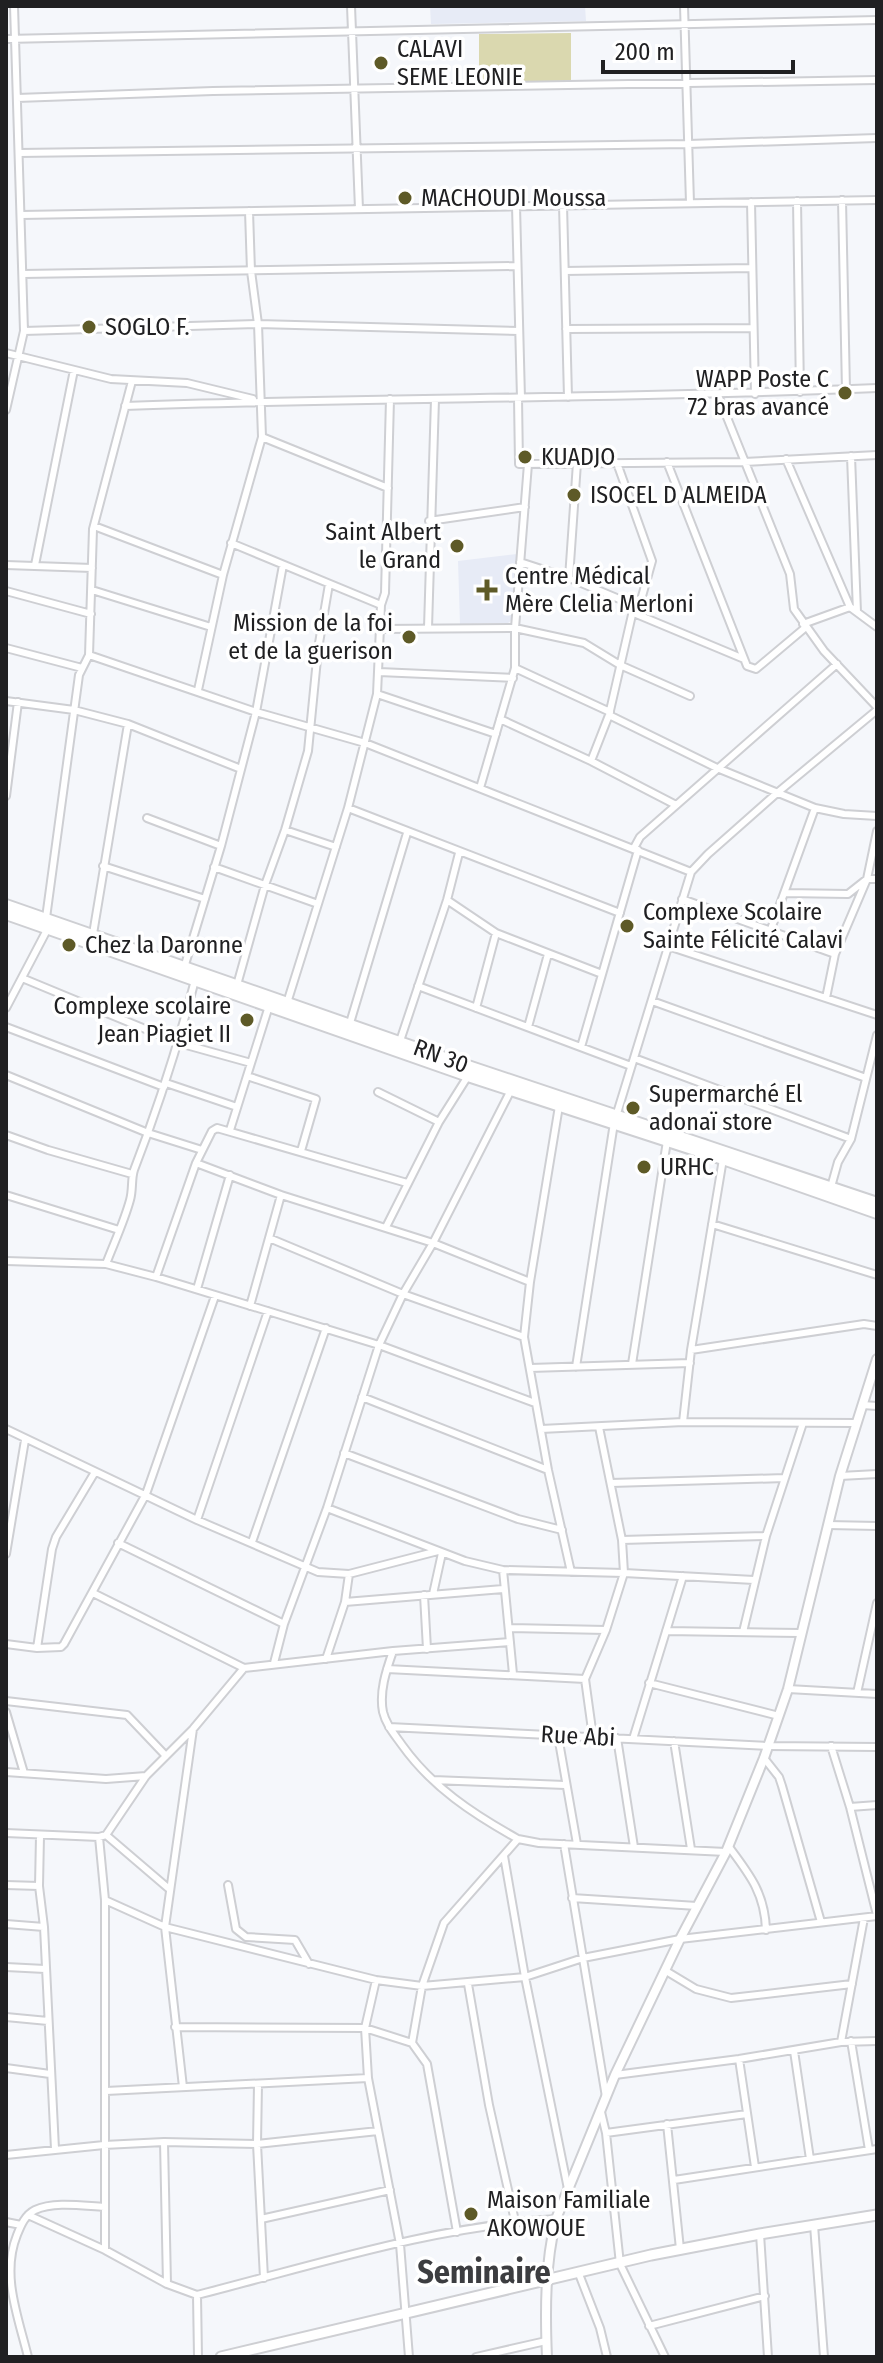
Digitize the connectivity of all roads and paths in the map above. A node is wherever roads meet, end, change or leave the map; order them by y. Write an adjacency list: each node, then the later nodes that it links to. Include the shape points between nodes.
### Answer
1 (14, 6): 8 (street)
2 (351, 6): 6 (street)
3 (684, 6): 5 (street)
4 (877, 20): 5 (street)
5 (685, 24): 6 (street); 10 (street)
6 (352, 31): 8 (street); 11 (street)
7 (6, 39): 8 (street)
8 (15, 39): 12 (street)
9 (877, 80): 10 (street)
10 (687, 84): 11 (street); 14 (street)
11 (354, 89): 12 (street); 15 (street)
12 (17, 98): 16 (street)
13 (877, 138): 14 (street)
14 (688, 144): 15 (street); 21 (street)
15 (356, 147): 16 (street); 24 (street)
16 (19, 153): 26 (street)
17 (842, 200): 18 (street); 19 (street); 42 (street)
18 (877, 200)
19 (797, 201): 20 (street); 43 (street)
20 (751, 202): 21 (street); 28 (street)
21 (690, 203): 22 (street)
22 (563, 205): 23 (street); 30 (street)
23 (516, 206): 24 (street); 27 (street)
24 (359, 209): 25 (street)
25 (249, 211): 26 (street); 29 (street)
26 (21, 215): 31 (street)
27 (517, 266): 29 (street); 36 (street)
28 (752, 268): 30 (street); 33 (street)
29 (251, 271): 31 (street); 32 (street)
30 (565, 271): 34 (street)
31 (23, 274): 35 (street)
32 (258, 324): 35 (street); 36 (street); 50 (street)
33 (753, 328): 34 (street); 44 (street)
34 (566, 329): 46 (street)
35 (24, 331): 38 (street)
36 (519, 331): 47 (street)
37 (6, 353): 38 (street)
38 (20, 358): 39 (street); 52 (street)
39 (74, 370): 40 (street); 69 (street)
40 (132, 381): 50 (street, via 187,383); 51 (street)
41 (877, 388): 42 (street)
42 (846, 390): 43 (street)
43 (800, 392): 44 (street)
44 (755, 394): 45 (street)
45 (718, 395): 46 (street); 58 (street)
46 (568, 397): 47 (street)
47 (520, 398): 49 (street); 61 (street, via 519,464)
48 (390, 399): 49 (street); 50 (street); 62 (street)
49 (435, 399): 64 (street)
50 (260, 401): 51 (street); 53 (street)
51 (125, 406): 65 (street)
52 (6, 410)
53 (262, 437): 62 (street); 66 (street)
54 (877, 455): 55 (street)
55 (851, 456): 56 (street); 80 (street)
56 (786, 459): 58 (street); 78 (street)
57 (667, 462): 58 (street); 60 (street); 90 (street)
58 (744, 462): 82 (street, via 790,574 794,609)
59 (577, 463): 60 (street); 61 (street); 73 (street)
60 (617, 463): 79 (street, via 652,561)
61 (528, 464): 63 (street)
62 (388, 488): 77 (street)
63 (525, 507): 64 (street); 67 (street)
64 (429, 521): 85 (street)
65 (94, 526): 71 (street); 72 (street)
66 (231, 543): 70 (street); 72 (street)
67 (520, 562): 73 (street); 86 (street)
68 (6, 565): 69 (street)
69 (35, 565): 71 (street)
70 (283, 565): 74 (street); 104 (street)
71 (92, 568): 75 (street)
72 (223, 575): 83 (street)
73 (569, 578): 79 (street)
74 (329, 584): 77 (street); 108 (street)
75 (92, 590): 81 (street); 83 (street)
76 (6, 591): 81 (street)
77 (381, 605): 87 (street)
78 (850, 607): 80 (street); 82 (street)
79 (635, 610): 90 (street); 92 (street)
80 (857, 612): 84 (street)
81 (91, 614): 89 (street)
82 (804, 625): 90 (street, via 756,669); 91 (street)
83 (211, 627): 97 (street)
84 (877, 627)
85 (428, 628): 86 (street); 87 (street)
86 (515, 628): 92 (street, via 584,643); 94 (street)
87 (381, 629): 95 (street)
88 (6, 648): 93 (street)
89 (89, 655): 93 (street); 97 (street)
90 (744, 659)
91 (837, 664): 102 (street); 113 (street)
92 (620, 665): 99 (street); 105 (street)
93 (82, 668): 103 (street)
94 (515, 668): 96 (street); 105 (street)
95 (379, 672): 96 (street); 98 (street)
96 (513, 678): 106 (street)
97 (198, 690): 104 (street)
98 (377, 694): 109 (street); 110 (street)
99 (690, 696)
100 (6, 701): 101 (street)
101 (18, 702): 103 (street); 112 (street)
102 (877, 708): 116 (street)
103 (74, 710): 107 (street); 144 (street)
104 (256, 712): 108 (street); 114 (street)
105 (610, 714): 111 (street); 113 (street)
106 (500, 719): 109 (street); 111 (street)
107 (128, 724): 114 (street); 130 (street)
108 (311, 727): 110 (street); 123 (street)
109 (496, 734): 115 (street)
110 (365, 743): 115 (street); 119 (street)
111 (591, 761): 118 (street)
112 (8, 764): 117 (street)
113 (717, 768): 116 (street); 118 (street)
114 (241, 769): 126 (street)
115 (480, 788): 128 (street)
116 (777, 793): 120 (street); 132 (street)
117 (6, 796)
118 (676, 805): 128 (street, via 640,837)
119 (348, 808): 125 (street); 127 (street)
120 (815, 808): 121 (street); 136 (street)
121 (877, 816)
122 (147, 818): 126 (street)
123 (285, 830): 127 (street); 135 (street)
124 (877, 831): 133 (street)
125 (407, 833): 129 (street); 164 (street)
126 (221, 846): 131 (street)
127 (336, 847): 140 (street)
128 (636, 849): 132 (street); 142 (street)
129 (459, 853): 139 (street); 142 (street)
130 (103, 866): 137 (street); 147 (street)
131 (214, 867): 135 (street); 137 (street)
132 (691, 872): 138 (street)
133 (867, 879): 134 (street); 136 (street, via 848,894); 150 (street)
134 (877, 879)
135 (265, 885): 140 (street); 155 (street)
136 (786, 893): 145 (street)
137 (205, 899): 151 (street)
138 (682, 899): 145 (street); 148 (street)
139 (447, 900): 146 (street); 156 (street)
140 (318, 904): 159 (street)
141 (6, 905): 144 (main road, RN 30 / RN 30)
142 (620, 913): 152 (street)
143 (6, 914): 144 (main road, RN 30)
144 (47, 923): 147 (main road, RN 30 / RN 30); 153 (street); 154 (main road, RN 30)
145 (771, 929): 150 (street)
146 (496, 933): 149 (street); 162 (street)
147 (93, 934): 151 (main road, RN 30 / RN 30)
148 (668, 946): 157 (street); 158 (street)
149 (548, 954): 152 (street); 166 (street)
150 (835, 954): 157 (street)
151 (184, 968): 155 (main road, RN 30 / RN 30)
152 (602, 974): 170 (street)
153 (22, 978): 161 (street); 169 (street)
154 (195, 980): 160 (main road, RN 30); 169 (street)
155 (237, 985): 159 (main road, RN 30 / RN 30)
156 (418, 986): 162 (street); 168 (street)
157 (826, 998): 163 (street)
158 (652, 1001): 171 (street); 177 (street)
159 (287, 1003): 164 (main road, RN 30 / RN 30)
160 (269, 1006): 172 (street); 176 (main road, RN 30)
161 (6, 1008)
162 (476, 1008): 166 (street)
163 (877, 1015)
164 (350, 1023): 168 (main road, RN 30 / RN 30)
165 (6, 1027): 178 (street)
166 (528, 1027): 170 (street)
167 (877, 1035): 177 (street)
168 (400, 1041): 183 (main road, RN 30 / RN 30)
169 (179, 1043): 172 (street); 178 (street)
170 (581, 1047): 173 (street)
171 (634, 1058): 173 (street); 188 (street)
172 (251, 1063): 175 (street)
173 (631, 1066): 183 (street)
174 (6, 1075): 186 (street)
175 (247, 1076): 182 (street); 191 (street, via 316,1099)
176 (468, 1076): 179 (main road, RN 30); 184 (street)
177 (866, 1078): 188 (street)
178 (165, 1085): 182 (street); 186 (street)
179 (511, 1090): 181 (main road, RN 30); 206 (street)
180 (378, 1092): 184 (street)
181 (559, 1106): 183 (main road, RN 30); 211 (street)
182 (237, 1107): 185 (street)
183 (616, 1118): 189 (main road, RN 30); 197 (main road, RN 30 / RN 30); 225 (street)
184 (439, 1122): 196 (street)
185 (230, 1130): 190 (street, via 214,1129); 191 (street)
186 (148, 1133): 190 (street); 194 (street)
187 (6, 1135): 194 (street)
188 (851, 1139): 197 (street)
189 (667, 1141): 192 (main road, RN 30); 224 (street)
190 (202, 1150): 193 (street)
191 (301, 1151): 196 (street)
192 (723, 1159): 201 (main road, RN 30); 202 (street)
193 (196, 1163): 195 (street); 210 (street)
194 (132, 1174): 204 (street, via 134,1185)
195 (230, 1175): 199 (street); 212 (street)
196 (407, 1183): 203 (street)
197 (831, 1187): 200 (main road, RN 30 / RN 30)
198 (6, 1195): 204 (street)
199 (281, 1195): 203 (street); 205 (street)
200 (877, 1203)
201 (877, 1213)
202 (712, 1224): 209 (street); 221 (street)
203 (386, 1227): 206 (street)
204 (119, 1230): 208 (street)
205 (269, 1238): 213 (street); 215 (street)
206 (433, 1243): 211 (street); 213 (street)
207 (6, 1261): 208 (street)
208 (106, 1264): 210 (street)
209 (877, 1275)
210 (156, 1277): 212 (street)
211 (530, 1282): 219 (street)
212 (197, 1289): 214 (street)
213 (403, 1294): 219 (street); 220 (street)
214 (215, 1296): 215 (street); 245 (street)
215 (250, 1306): 216 (street)
216 (268, 1311): 218 (street); 247 (street)
217 (877, 1326): 221 (street)
218 (326, 1328): 220 (street); 253 (street)
219 (524, 1337): 226 (street)
220 (379, 1345): 227 (street); 228 (street)
221 (691, 1350): 223 (street)
222 (877, 1359): 229 (street)
223 (690, 1363): 224 (street); 231 (street)
224 (632, 1364): 225 (street)
225 (576, 1367): 226 (street)
226 (530, 1368): 228 (street)
227 (362, 1397): 238 (street); 239 (street)
228 (535, 1403): 236 (street)
229 (862, 1405): 230 (street); 233 (street)
230 (877, 1406)
231 (683, 1422): 232 (street); 234 (street)
232 (803, 1423): 233 (street); 243 (street)
233 (856, 1423): 242 (street)
234 (599, 1427): 236 (street); 244 (street)
235 (6, 1429): 237 (street)
236 (541, 1429): 239 (street)
237 (25, 1440): 240 (street); 255 (street)
238 (344, 1453): 246 (street); 250 (street, via 518,1519)
239 (548, 1470): 250 (street)
240 (95, 1472): 245 (street); 279 (street, via 52,1549)
241 (877, 1474): 242 (street)
242 (840, 1476): 248 (street)
243 (785, 1478): 244 (street); 251 (street)
244 (611, 1483): 252 (street)
245 (146, 1494): 247 (street); 254 (street)
246 (327, 1508): 256 (street); 258 (street)
247 (197, 1520): 253 (street)
248 (828, 1525): 249 (street); 276 (street)
249 (877, 1526)
250 (562, 1530): 260 (street)
251 (766, 1536): 252 (street); 264 (street)
252 (622, 1540): 261 (street)
253 (252, 1542): 258 (street)
254 (118, 1543): 266 (street); 271 (street)
255 (7, 1544): 257 (street)
256 (440, 1552): 259 (street); 262 (street); 267 (street)
257 (6, 1554)
258 (305, 1566): 262 (street); 271 (street)
259 (503, 1570): 260 (street); 265 (street)
260 (571, 1572): 261 (street)
261 (624, 1573): 263 (street); 273 (street)
262 (349, 1574): 269 (street)
263 (683, 1576): 264 (street); 274 (street)
264 (754, 1580): 275 (street)
265 (503, 1589): 267 (street); 272 (street)
266 (93, 1593): 279 (street, via 61,1647); 284 (street)
267 (433, 1594): 268 (street)
268 (424, 1595): 269 (street); 280 (street)
269 (345, 1602): 282 (street)
270 (877, 1603): 290 (street)
271 (284, 1624): 283 (street)
272 (510, 1628): 273 (street); 277 (street)
273 (606, 1630): 287 (street)
274 (666, 1631): 275 (street); 288 (street)
275 (743, 1632): 276 (street)
276 (800, 1633): 289 (street)
277 (510, 1642): 280 (street); 286 (street)
278 (6, 1644): 279 (street)
279 (37, 1648)
280 (427, 1649): 281 (street)
281 (393, 1651): 282 (street); 285 (street)
282 (325, 1659): 283 (street)
283 (274, 1663): 284 (street)
284 (244, 1668): 296 (street)
285 (387, 1669): 286 (street); 295 (street, via 381,1694)
286 (513, 1674): 287 (street)
287 (585, 1679): 298 (street)
288 (649, 1683): 294 (street); 300 (street)
289 (788, 1689): 290 (street); 294 (street)
290 (857, 1693): 291 (street)
291 (877, 1694)
292 (6, 1701): 305 (street, via 127,1715)
293 (6, 1712): 308 (street)
294 (779, 1716): 302 (street)
295 (389, 1727): 297 (street, Rue Abi); 310 (street)
296 (193, 1729): 305 (street); 329 (street)
297 (558, 1736): 298 (street, Rue Abi); 311 (street)
298 (593, 1737): 299 (street, Rue Abi)
299 (617, 1738): 300 (street, Rue Abi); 320 (street)
300 (633, 1739): 301 (street, Rue Abi)
301 (674, 1741): 302 (street, Rue Abi); 321 (street)
302 (767, 1746): 303 (street, Rue Abi); 306 (street)
303 (831, 1746): 304 (street, Rue Abi); 313 (street)
304 (877, 1747)
305 (166, 1756): 309 (street)
306 (764, 1758): 322 (street); 335 (street, via 779,1777)
307 (6, 1772): 308 (street)
308 (24, 1773): 309 (street)
309 (146, 1776): 316 (street)
310 (432, 1780): 311 (street); 317 (street)
311 (565, 1785): 319 (street)
312 (877, 1805): 313 (street)
313 (850, 1807): 325 (street)
314 (6, 1833): 315 (street)
315 (40, 1836): 316 (street); 328 (street)
316 (102, 1836): 329 (street); 331 (street)
317 (518, 1839): 318 (street); 323 (street)
318 (564, 1844): 319 (street); 330 (street)
319 (577, 1844): 320 (street)
320 (634, 1847): 321 (street)
321 (691, 1849): 322 (street)
322 (727, 1850): 332 (street); 339 (street, via 760,1895)
323 (504, 1856): 346 (street); 350 (street, via 444,1923)
324 (877, 1869): 325 (street)
325 (866, 1872): 333 (street)
326 (6, 1885): 328 (street)
327 (228, 1885): 342 (street, via 240,1933 295,1940)
328 (39, 1886): 337 (street)
329 (168, 1888): 338 (street)
330 (572, 1898): 332 (street); 341 (street)
331 (105, 1900): 338 (street); 367 (street)
332 (697, 1906): 340 (street)
333 (877, 1915): 334 (street)
334 (864, 1918): 335 (street); 349 (street)
335 (821, 1922): 339 (street)
336 (6, 1924): 337 (street)
337 (44, 1927): 344 (street)
338 (165, 1927): 342 (street); 353 (street)
339 (766, 1930): 340 (street)
340 (680, 1939): 341 (street); 345 (street)
341 (583, 1958): 346 (street); 368 (street)
342 (309, 1964): 347 (street)
343 (6, 1967): 344 (street)
344 (45, 1969): 352 (street)
345 (666, 1971): 349 (street, via 696,1989 731,1998); 363 (street)
346 (525, 1977): 348 (street); 383 (street)
347 (376, 1980): 350 (street); 354 (street)
348 (468, 1984): 350 (street); 390 (street)
349 (852, 1984): 357 (street)
350 (422, 1986): 358 (street)
351 (6, 2017): 352 (street)
352 (48, 2021): 362 (street)
353 (175, 2027): 354 (street); 366 (street)
354 (365, 2028): 358 (street); 364 (street)
355 (851, 2041): 356 (street); 357 (street); 378 (street)
356 (877, 2041)
357 (841, 2042): 359 (street)
358 (412, 2043): 394 (street, via 427,2064)
359 (794, 2051): 360 (street); 380 (street)
360 (739, 2059): 363 (street); 370 (street)
361 (6, 2068): 362 (street)
362 (50, 2074): 377 (street)
363 (615, 2075): 368 (street)
364 (368, 2078): 365 (street); 372 (street)
365 (258, 2084): 366 (street); 375 (street)
366 (183, 2087): 367 (street)
367 (106, 2091): 376 (street)
368 (606, 2097): 369 (street)
369 (600, 2111): 373 (street); 383 (street)
370 (747, 2114): 371 (street); 381 (street)
371 (667, 2124): 373 (street); 382 (street)
372 (378, 2131): 375 (street); 384 (street)
373 (606, 2133): 399 (street)
374 (164, 2142): 375 (street); 376 (street); 404 (street)
375 (257, 2144): 388 (street)
376 (104, 2145): 377 (street); 385 (street)
377 (55, 2149): 379 (street)
378 (873, 2150): 380 (street)
379 (6, 2155)
380 (810, 2159): 381 (street)
381 (755, 2167): 382 (street)
382 (674, 2180): 397 (street)
383 (568, 2189): 389 (street)
384 (390, 2190): 388 (street); 396 (street)
385 (104, 2207): 386 (street, via 45,2207); 398 (street)
386 (28, 2215): 392 (street); 398 (street)
387 (877, 2215): 393 (main road)
388 (261, 2219): 401 (street)
389 (556, 2219): 390 (street); 402 (street)
390 (515, 2221): 394 (street)
391 (6, 2222): 392 (street)
392 (21, 2225): 403 (street, via 9,2258)
393 (814, 2225): 395 (main road); 421 (street)
394 (457, 2232): 396 (street)
395 (760, 2234): 397 (main road); 406 (street)
396 (400, 2244): 401 (street); 407 (street)
397 (680, 2249): 399 (main road)
398 (105, 2250): 404 (street)
399 (620, 2264): 400 (main road); 408 (street)
400 (579, 2274): 402 (main road); 418 (street)
401 (264, 2278): 405 (street)
402 (547, 2280): 407 (main road); 409 (street)
403 (8, 2281): 412 (street)
404 (167, 2284): 405 (street)
405 (197, 2295): 413 (street)
406 (765, 2296): 408 (street); 420 (street)
407 (407, 2312): 410 (main road); 415 (street)
408 (649, 2326): 419 (street)
409 (546, 2341): 411 (street); 417 (street)
410 (233, 2356): 414 (main road)
411 (487, 2356): 416 (street)
412 (28, 2357)
413 (198, 2357)
414 (221, 2357)
415 (409, 2357)
416 (476, 2357)
417 (547, 2357)
418 (607, 2357)
419 (665, 2357)
420 (768, 2357)
421 (824, 2357)

